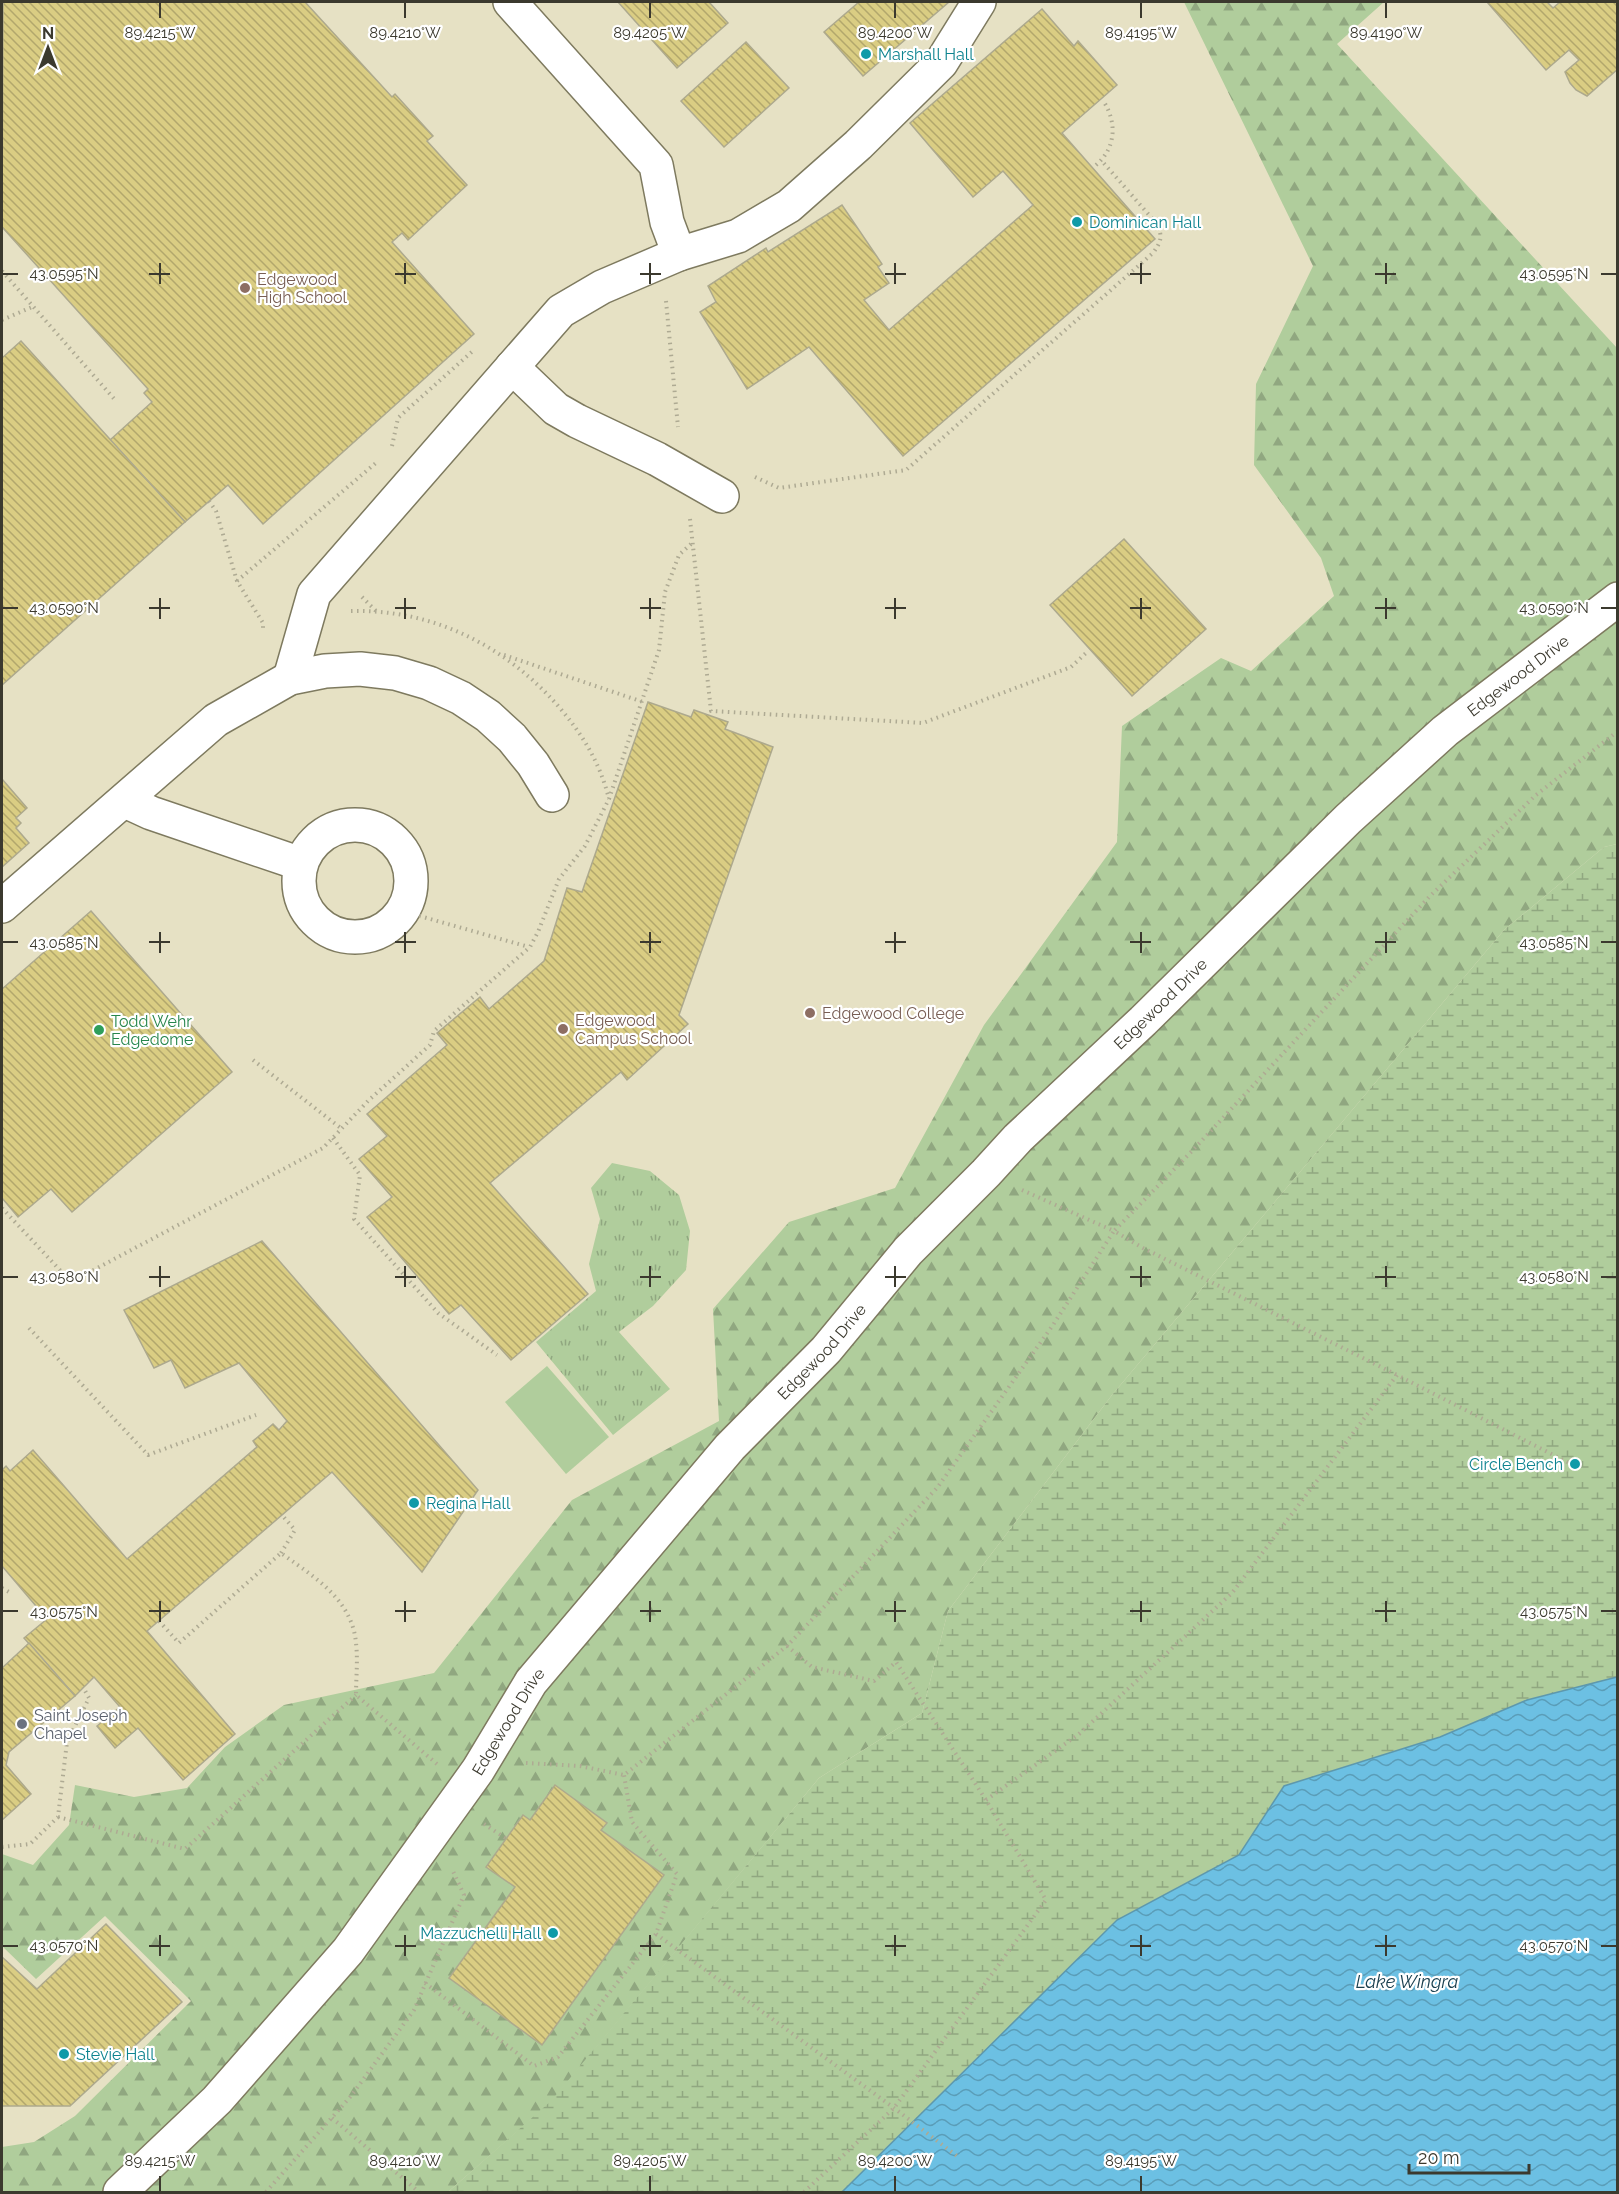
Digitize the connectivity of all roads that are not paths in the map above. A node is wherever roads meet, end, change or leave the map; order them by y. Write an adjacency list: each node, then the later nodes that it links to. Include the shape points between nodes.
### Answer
1 (510, 2): 3 (lane, via 656,165 667,222)
2 (979, 2): 3 (lane, via 941,63 789,206 738,236)
3 (666, 259): 4 (lane, via 602,287 561,311)
4 (512, 367): 5 (lane, via 556,409 577,422 657,459); 7 (lane, via 314,594)
5 (722, 496)
6 (1617, 599): 12 (lane, Edgewood Drive, via 1445,731 1357,811 1018,1138 908,1251 826,1350 730,1447 531,1682 465,1788 348,1951 217,2100)
7 (290, 678): 8 (lane, via 360,669 395,673 429,683 488,716 526,755); 9 (lane, via 216,720)
8 (552, 795)
9 (124, 801): 10 (lane); 11 (lane)
10 (301, 864): 10 (lane, via 310,847 324,834 342,826 361,825 380,831 395,842 406,858 410,895 390,925 375,934 339,935 323,928 301,900)
11 (2, 906)
12 (120, 2193)

